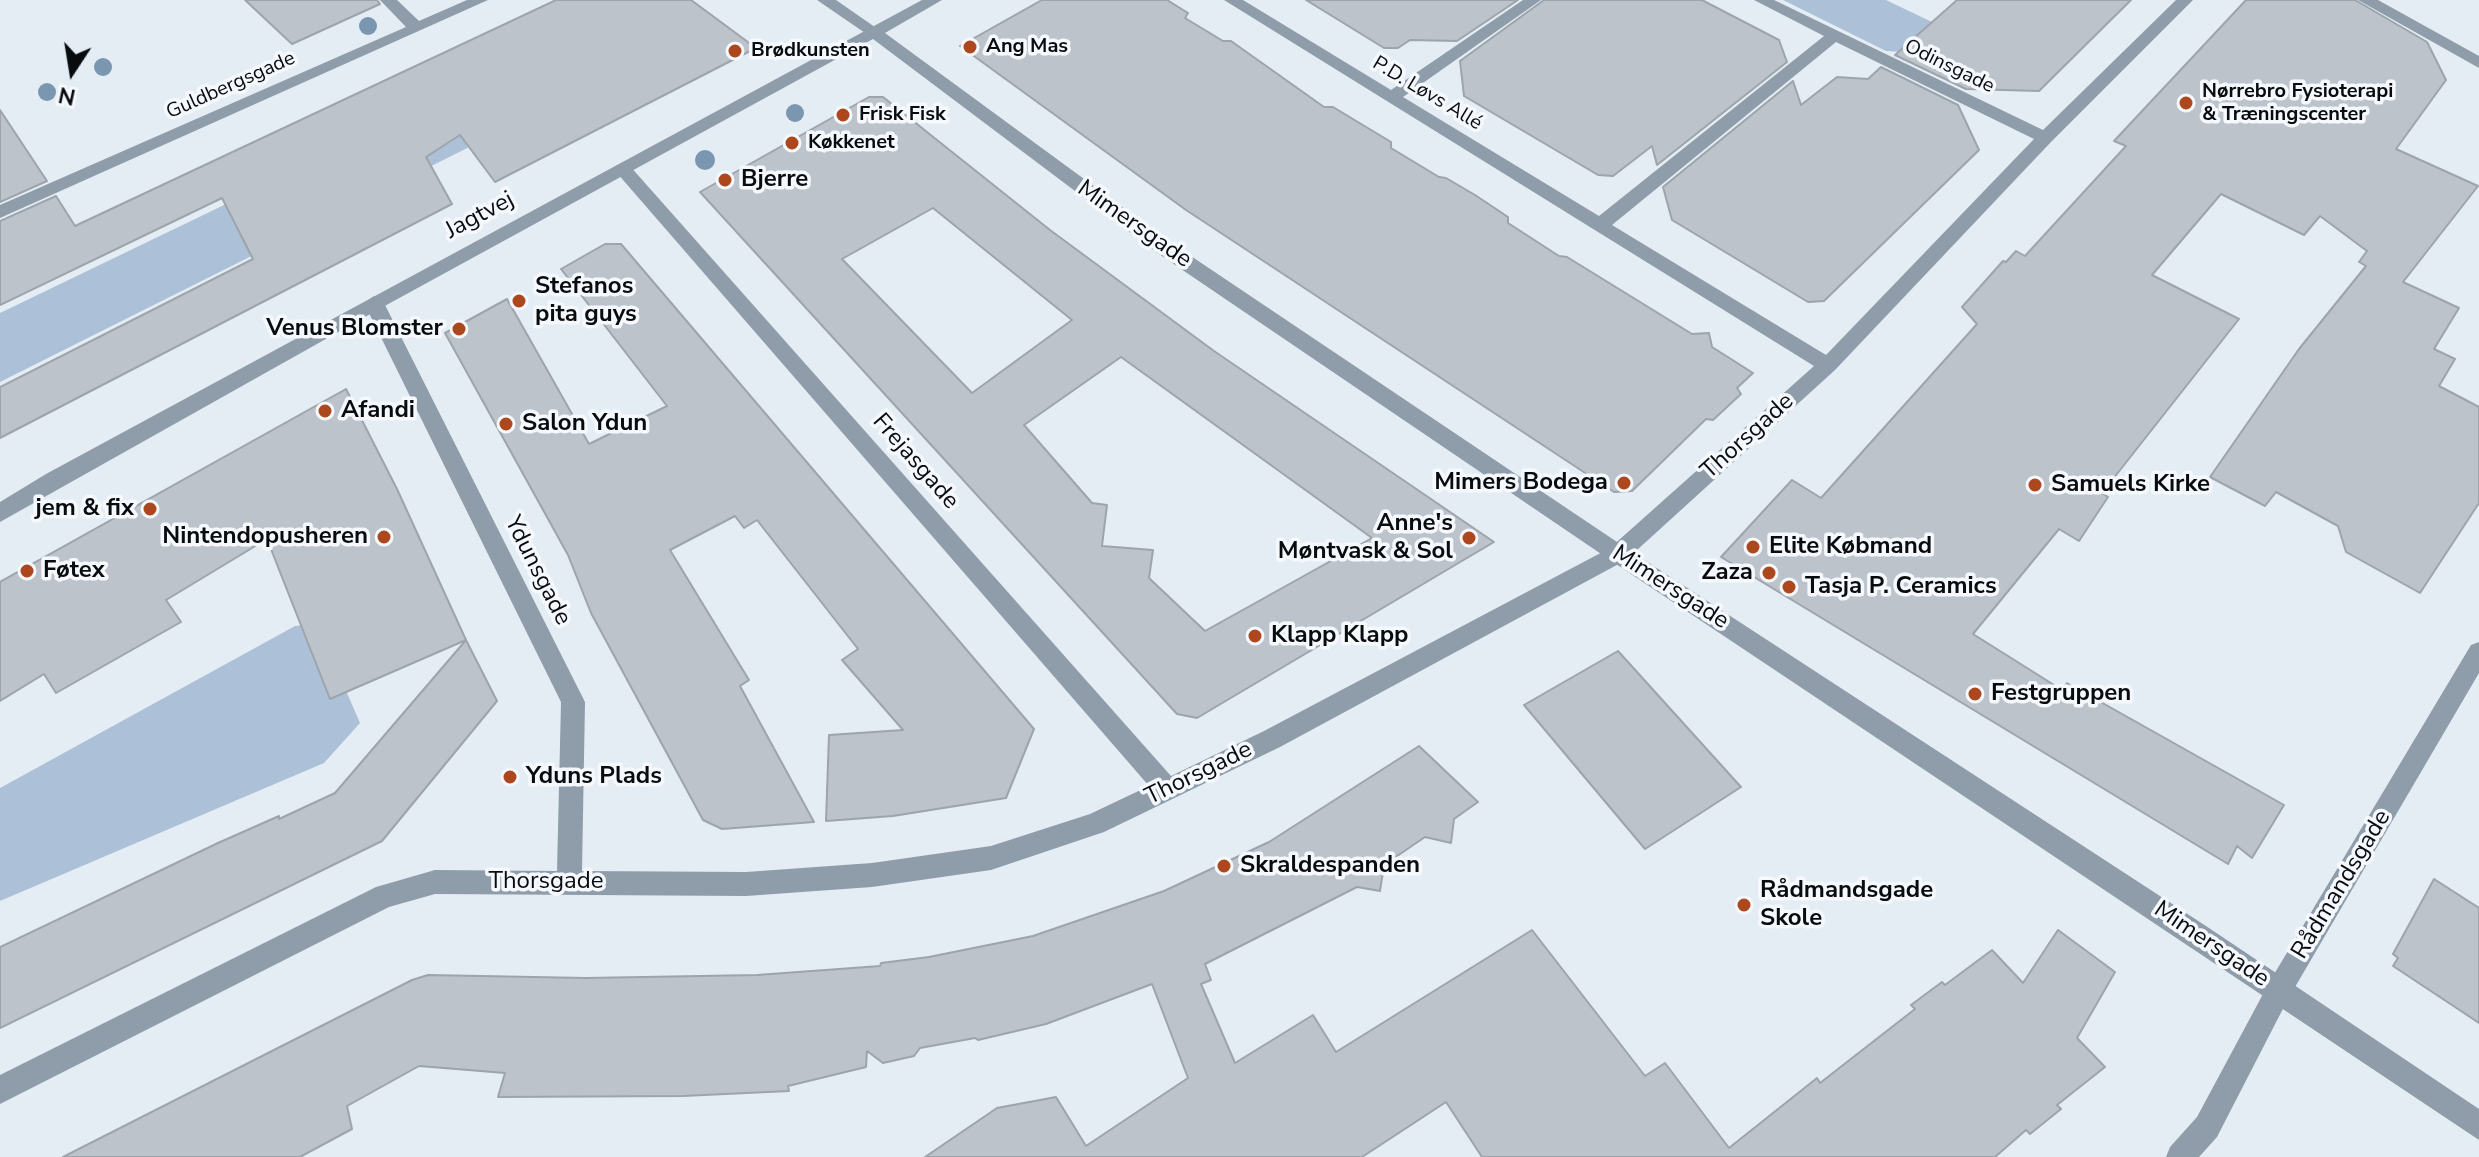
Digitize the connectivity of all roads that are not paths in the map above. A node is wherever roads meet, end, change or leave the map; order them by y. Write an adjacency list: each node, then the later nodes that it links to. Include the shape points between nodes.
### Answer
1 (388, 0): 10 (street)
2 (480, 0): 10 (street, Guldbergsgade)
3 (825, 0): 11 (street, Mimersgade)
4 (934, 0): 11 (street, Jagtvej)
5 (1232, 0): 14 (street, P.D. Løvs Allé)
6 (1533, 0): 14 (street)
7 (1762, 0): 12 (street, Odinsgade)
8 (2185, 0): 15 (street, Thorsgade)
9 (2366, 0): 13 (street)
10 (417, 28): 17 (street, Guldbergsgade)
11 (874, 32): 16 (street, Jagtvej); 24 (street, Mimersgade, via 1163,247)
12 (1834, 36): 15 (street, Odinsgade); 18 (street)
13 (2479, 63)
14 (1391, 98): 18 (street, P.D. Løvs Allé)
15 (2045, 138): 20 (street, Thorsgade)
16 (623, 169): 19 (street, Jagtvej); 26 (street, Frejasgade)
17 (0, 212)
18 (1600, 225): 20 (street, P.D. Løvs Allé)
19 (374, 303): 21 (street, Jagtvej); 27 (street, Ydunsgade, via 573,702)
20 (1828, 365): 24 (street, Thorsgade)
21 (53, 480): 22 (street, Jagtvej); 23 (street, Jagtvej)
22 (0, 504)
23 (0, 513)
24 (1618, 554): 26 (street, Thorsgade, via 1272,739); 28 (street, Mimersgade)
25 (2479, 652): 28 (street, Rådmandsgade)
26 (1167, 789): 27 (street, Thorsgade, via 1095,824 991,858 872,875 746,884)
27 (569, 882): 29 (street, Thorsgade, via 435,882 385,896)
28 (2279, 990): 30 (street, Mimersgade); 31 (street, Rådmandsgade, via 2207,1127)
29 (0, 1090)
30 (2479, 1126)
31 (2180, 1157)

